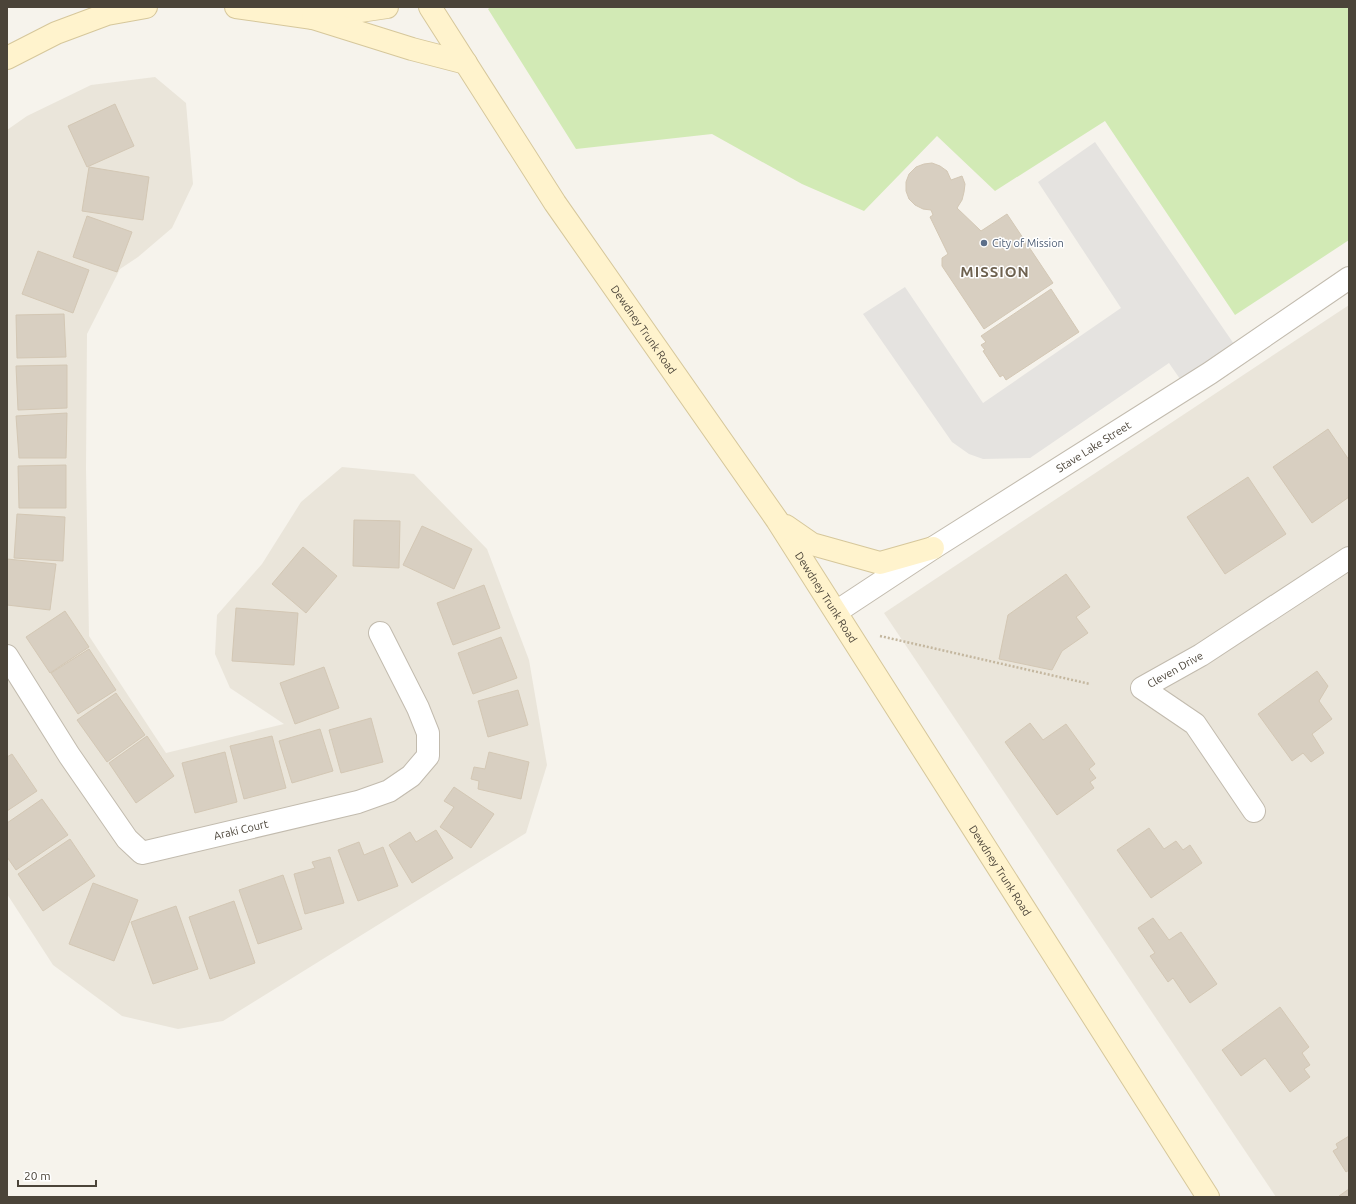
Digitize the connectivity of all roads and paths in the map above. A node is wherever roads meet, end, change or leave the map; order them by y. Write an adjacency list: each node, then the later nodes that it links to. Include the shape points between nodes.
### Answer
1 (146, 7): 6 (main road, via 107,14 56,33)
2 (236, 7): 5 (main road)
3 (387, 7): 5 (main road)
4 (430, 7): 7 (main road, Dewdney Trunk Road)
5 (313, 18): 7 (main road)
6 (7, 58)
7 (466, 63): 9 (main road, Dewdney Trunk Road, via 555,203)
8 (1349, 278): 10 (street, Stave Lake Street, via 1210,373)
9 (777, 520): 10 (main road, via 812,544 880,563); 12 (main road, Dewdney Trunk Road)
10 (933, 548): 12 (street, Stave Lake Street)
11 (1349, 558): 17 (street, Cleven Drive, via 1201,655 1142,688 1195,724)
12 (836, 612): 18 (main road, Dewdney Trunk Road)
13 (380, 633): 15 (street, Araki Court, via 428,733 428,756 411,776 389,791 358,802 142,853 127,839 74,762)
14 (876, 635): 16 (path)
15 (7, 656)
16 (1090, 684)
17 (1254, 811)
18 (1208, 1197)

